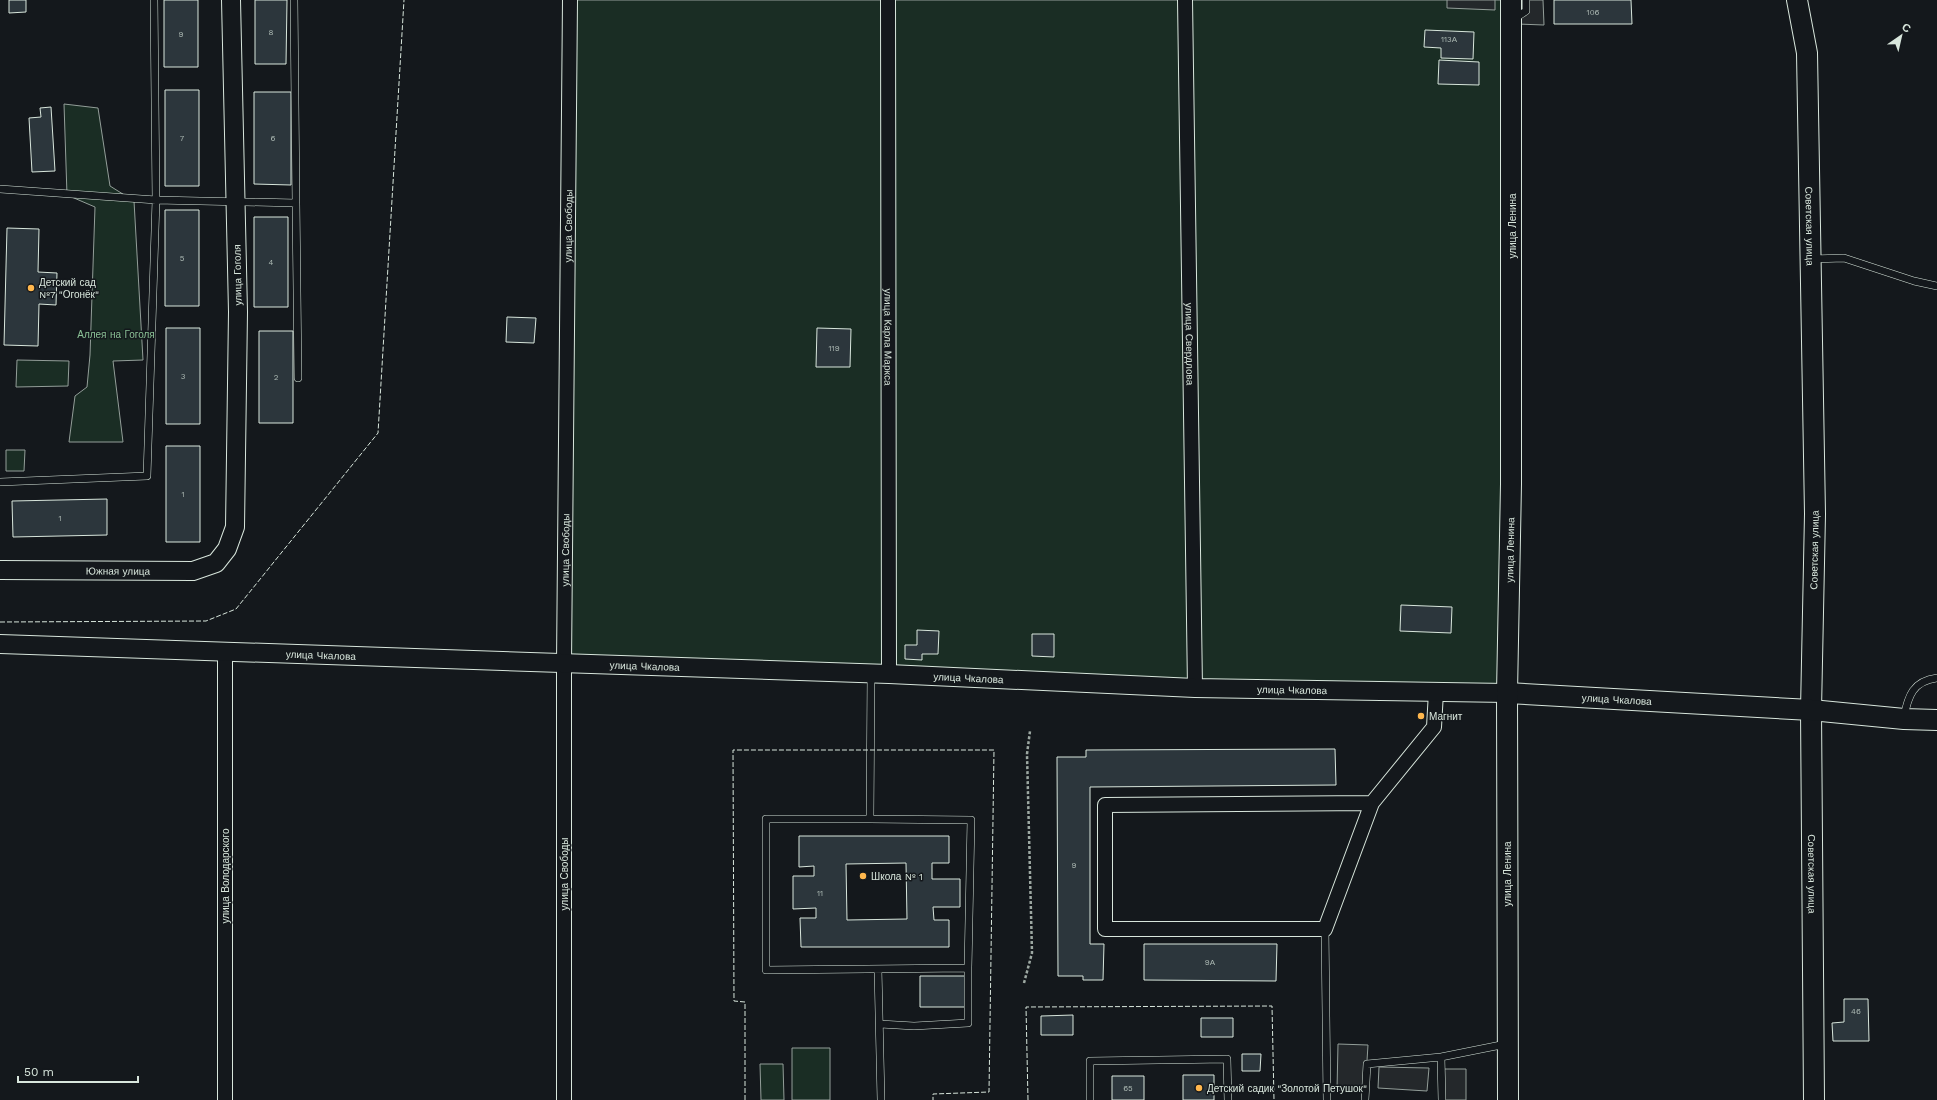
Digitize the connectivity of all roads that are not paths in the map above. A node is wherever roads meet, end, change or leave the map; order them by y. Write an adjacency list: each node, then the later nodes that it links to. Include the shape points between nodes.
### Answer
1 (154, 0): 12 (lane)
2 (231, 0): 13 (street, улица Гоголя)
3 (294, 0): 14 (lane)
4 (570, 0): 23 (street, улица Свободы)
5 (888, 0): 25 (street, улица Карла Маркса)
6 (1185, 0): 27 (street, улица Свердлова)
7 (1511, 0): 10 (main road, улица Ленина)
8 (1526, 0): 10 (lane, via 1526,11)
9 (1797, 0): 15 (main road, Советская улица, via 1807,53)
10 (1511, 20): 29 (main road, улица Ленина, via 1511,484)
11 (0, 189): 12 (lane)
12 (156, 200): 13 (lane); 18 (lane, via 147,476)
13 (236, 203): 14 (lane); 19 (street, улица Гоголя, via 238,312 235,527)
14 (296, 203): 17 (lane)
15 (1811, 259): 16 (lane, via 1844,258); 30 (main road, Советская улица, via 1815,514)
16 (1937, 286)
17 (298, 378)
18 (0, 482)
19 (227, 549): 20 (street, Южная улица, via 216,563 193,570)
20 (0, 570)
21 (0, 644): 22 (street, улица Чкалова)
22 (225, 652): 23 (street, улица Чкалова); 41 (street, улица Володарского)
23 (564, 663): 24 (street, улица Чкалова); 42 (street, улица Свободы)
24 (871, 674): 25 (street, улица Чкалова); 34 (lane)
25 (889, 674): 27 (street, улица Чкалова)
26 (1937, 678): 31 (lane, via 1919,684 1908,696)
27 (1194, 688): 28 (street, улица Чкалова)
28 (1436, 692): 29 (street, улица Чкалова); 33 (street, via 1434,727)
29 (1507, 693): 30 (main road, улица Чкалова); 39 (main road, улица Ленина)
30 (1811, 710): 31 (main road, улица Чкалова); 50 (main road, Советская улица)
31 (1904, 719): 32 (main road, улица Чкалова)
32 (1937, 720)
33 (1372, 802): 35 (street); 35 (street, via 1105,805 1105,929)
34 (870, 819): 36 (lane, via 971,820); 37 (lane, via 766,819 766,970)
35 (1326, 929): 46 (lane)
36 (968, 968): 37 (lane); 38 (lane, via 968,1023 914,1026)
37 (878, 969): 38 (lane)
38 (880, 1024): 43 (lane)
39 (1508, 1043): 40 (lane); 49 (main road, улица Ленина)
40 (1441, 1057): 47 (lane, via 1367,1064); 48 (lane)
41 (225, 1100)
42 (564, 1100)
43 (880, 1100)
44 (1090, 1100): 45 (lane, via 1090,1061 1226,1059)
45 (1228, 1100)
46 (1327, 1100)
47 (1365, 1100)
48 (1442, 1100)
49 (1508, 1100)
50 (1814, 1100)

